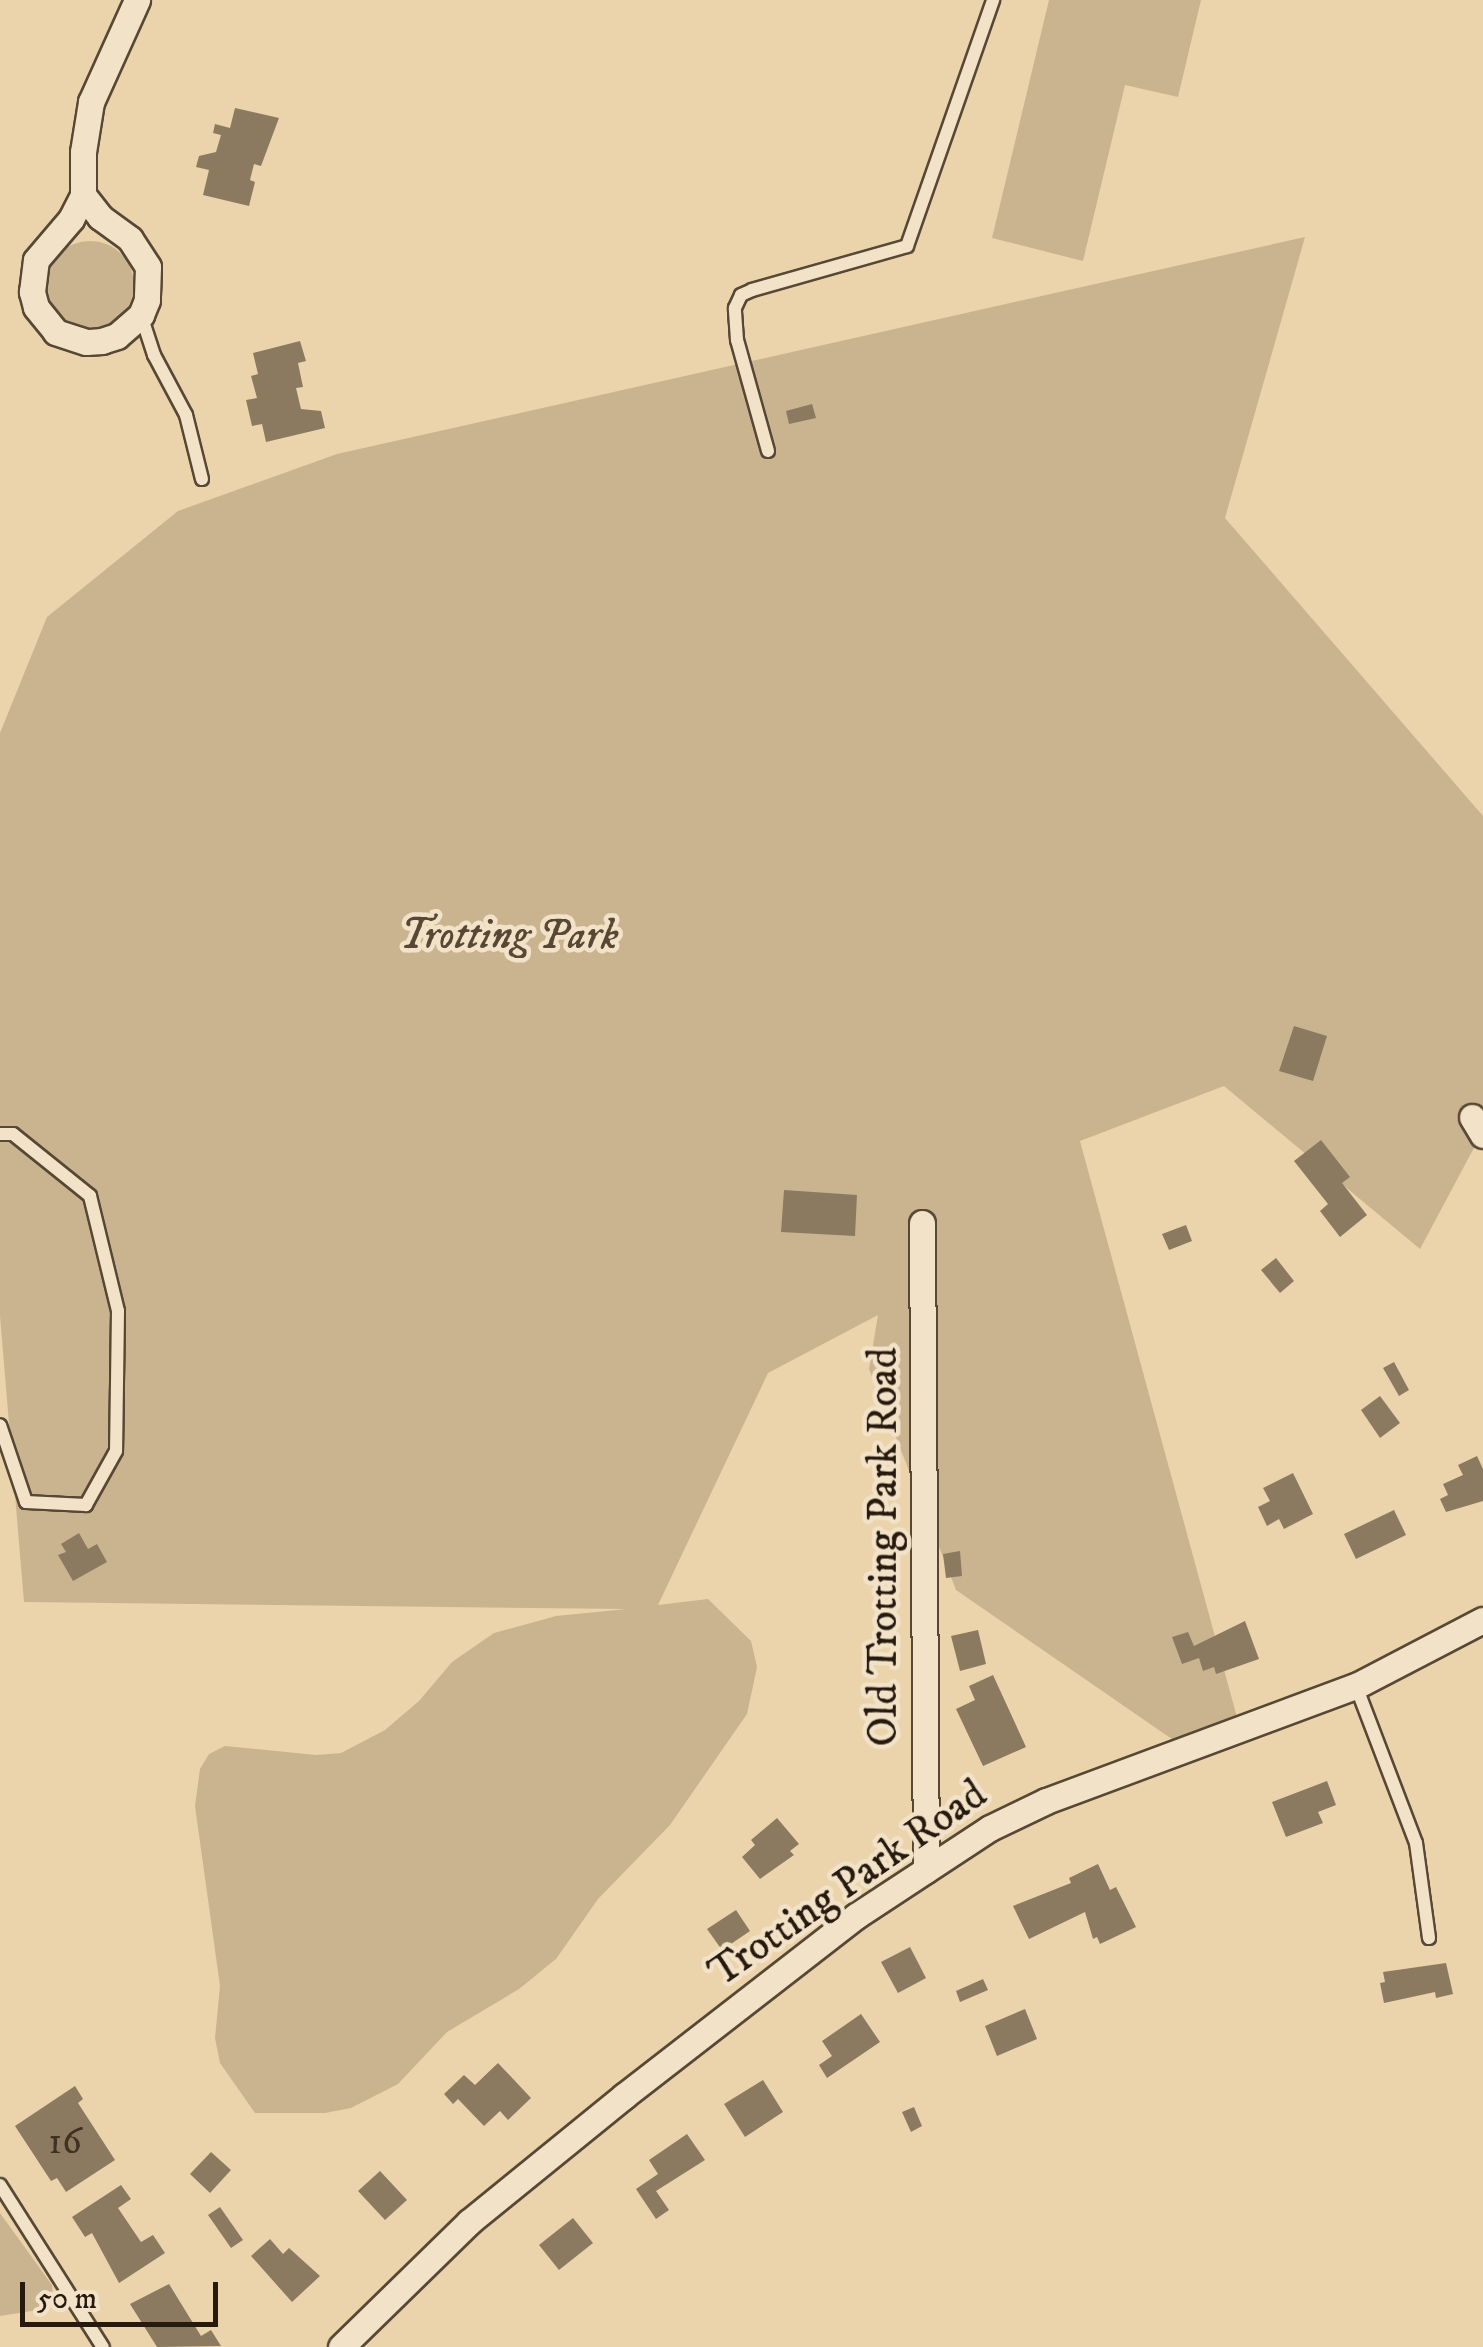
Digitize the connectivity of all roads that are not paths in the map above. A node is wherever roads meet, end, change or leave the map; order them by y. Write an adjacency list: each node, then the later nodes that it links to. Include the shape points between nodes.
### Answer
1 (137, 0): 3 (street, via 91,102)
2 (994, 0): 5 (lane, via 907,246 741,295 736,340)
3 (84, 195): 4 (street, via 141,252 150,284); 4 (street, via 36,260 36,307 56,332 86,342 117,336)
4 (140, 315): 6 (lane, via 186,416)
5 (768, 451)
6 (202, 479)
7 (0, 1134): 9 (lane, via 13,1134 90,1196 118,1311 116,1451 86,1504 26,1502)
8 (922, 1223): 12 (street, Old Trotting Park Road)
9 (0, 1424)
10 (1483, 1620): 11 (street, Trotting Park Road)
11 (1356, 1686): 12 (street, Trotting Park Road, via 1046,1802); 13 (lane, via 1416,1843)
12 (926, 1870): 16 (street, Trotting Park Road, via 746,2001 469,2222)
13 (1429, 1938)
14 (0, 2186): 15 (lane)
15 (103, 2347)
16 (341, 2347)

